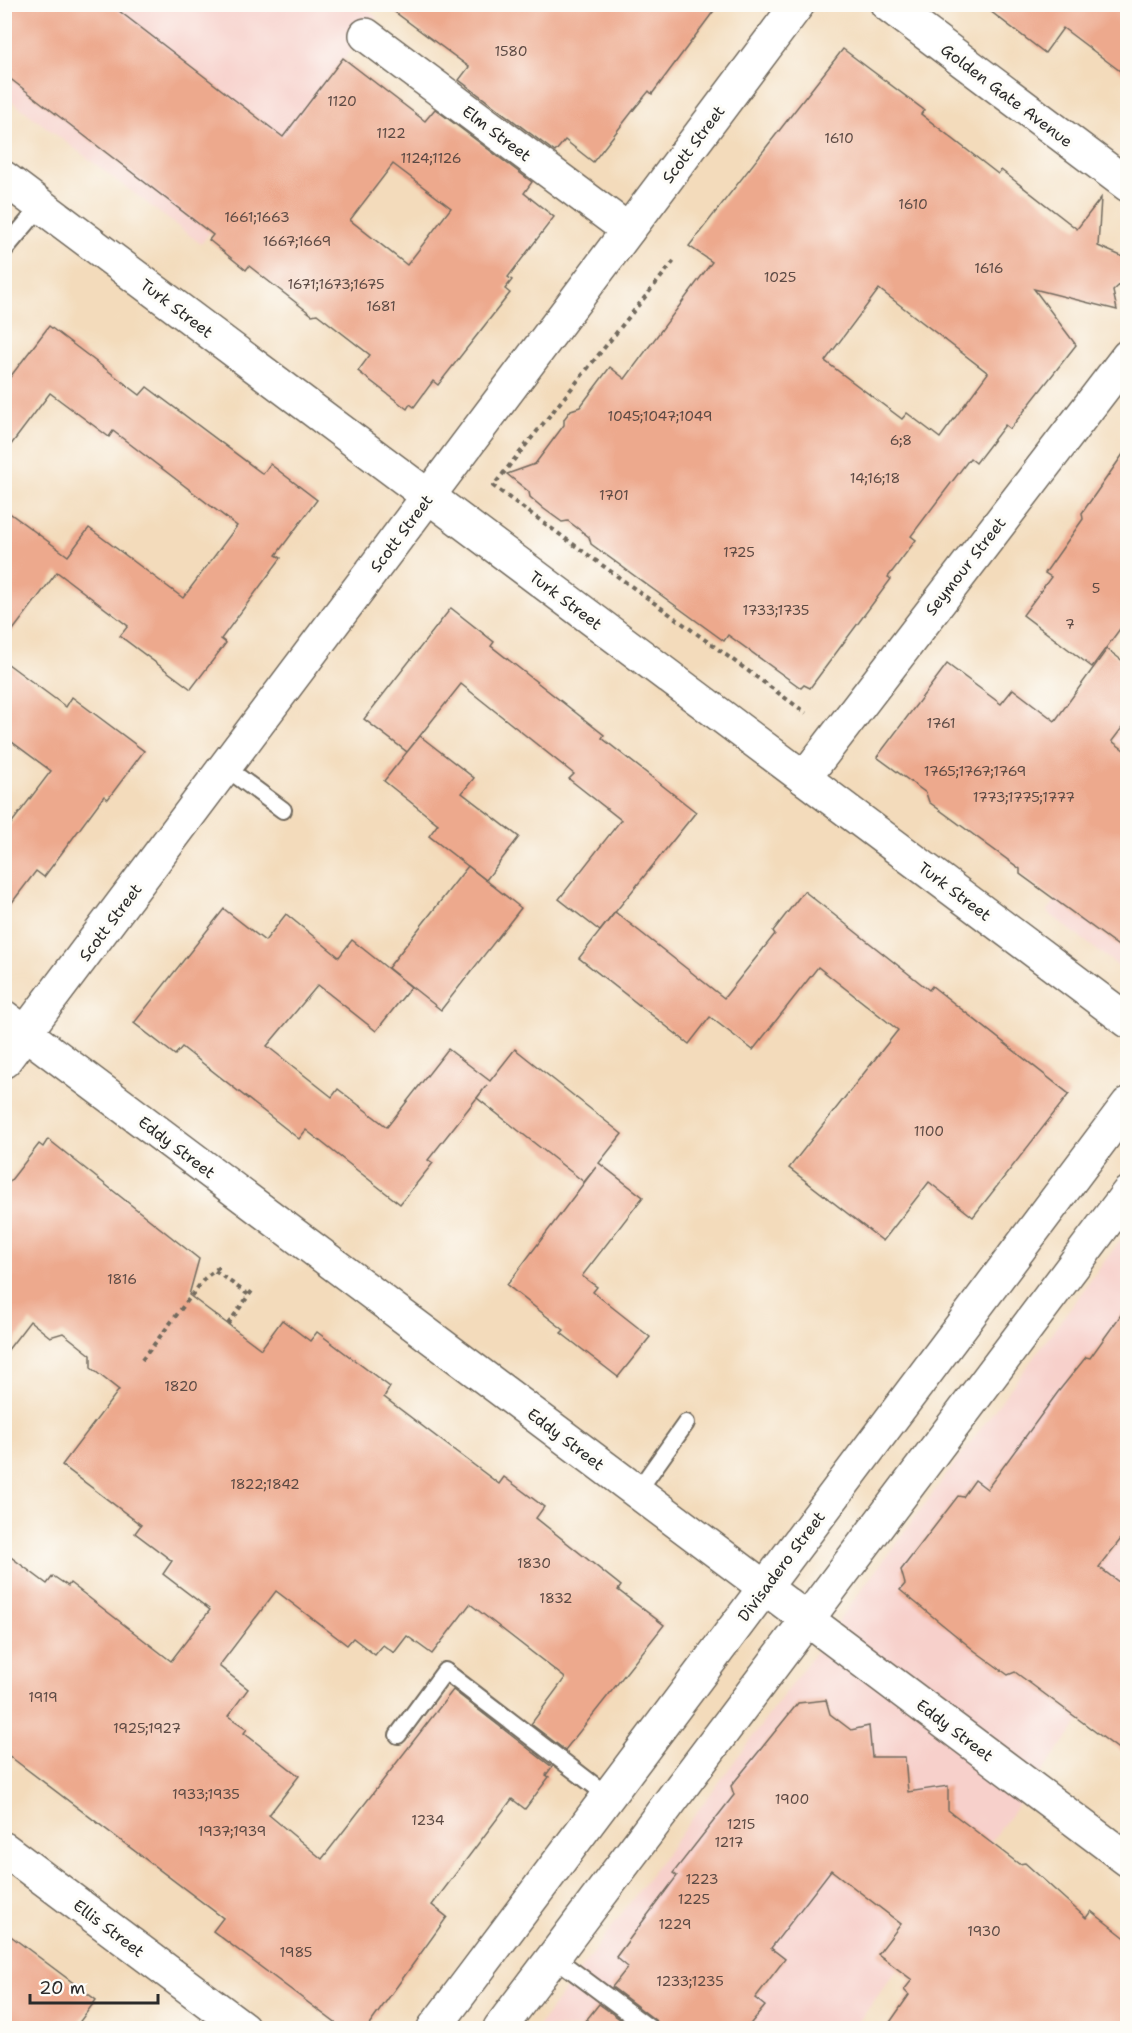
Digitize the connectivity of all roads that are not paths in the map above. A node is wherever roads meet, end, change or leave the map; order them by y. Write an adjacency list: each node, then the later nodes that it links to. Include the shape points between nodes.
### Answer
1 (798, 4): 7 (main road, Scott Street)
2 (887, 4): 5 (main road, Golden Gate Avenue)
3 (366, 35): 7 (main road, Elm Street)
4 (4, 178): 6 (main road, Turk Street)
5 (1128, 185)
6 (41, 206): 8 (lane); 10 (main road, Turk Street)
7 (628, 230): 10 (main road, Scott Street)
8 (4, 250)
9 (1128, 356): 12 (main road, Seymour Street)
10 (428, 496): 11 (main road, Scott Street); 12 (main road, Turk Street)
11 (225, 767): 13 (lane); 15 (main road, Scott Street)
12 (804, 778): 14 (main road, Turk Street)
13 (283, 810)
14 (1128, 1021)
15 (15, 1025): 16 (main road, Scott Street); 20 (main road, Eddy Street)
16 (4, 1061)
17 (1128, 1104): 21 (main road, Divisadero Street)
18 (1128, 1193): 22 (main road)
19 (686, 1422): 20 (lane)
20 (637, 1491): 21 (main road, Eddy Street)
21 (764, 1588): 22 (main road, Eddy Street); 24 (main road, Divisadero Street)
22 (807, 1620): 26 (main road, Eddy Street); 27 (main road)
23 (398, 1735): 24 (lane, via 445,1671)
24 (608, 1796): 29 (main road, Divisadero Street)
25 (4, 1849): 28 (main road, Ellis Street)
26 (1128, 1860)
27 (554, 1957): 30 (main road); 31 (lane)
28 (243, 2028)
29 (434, 2028)
30 (500, 2028)
31 (649, 2028)

